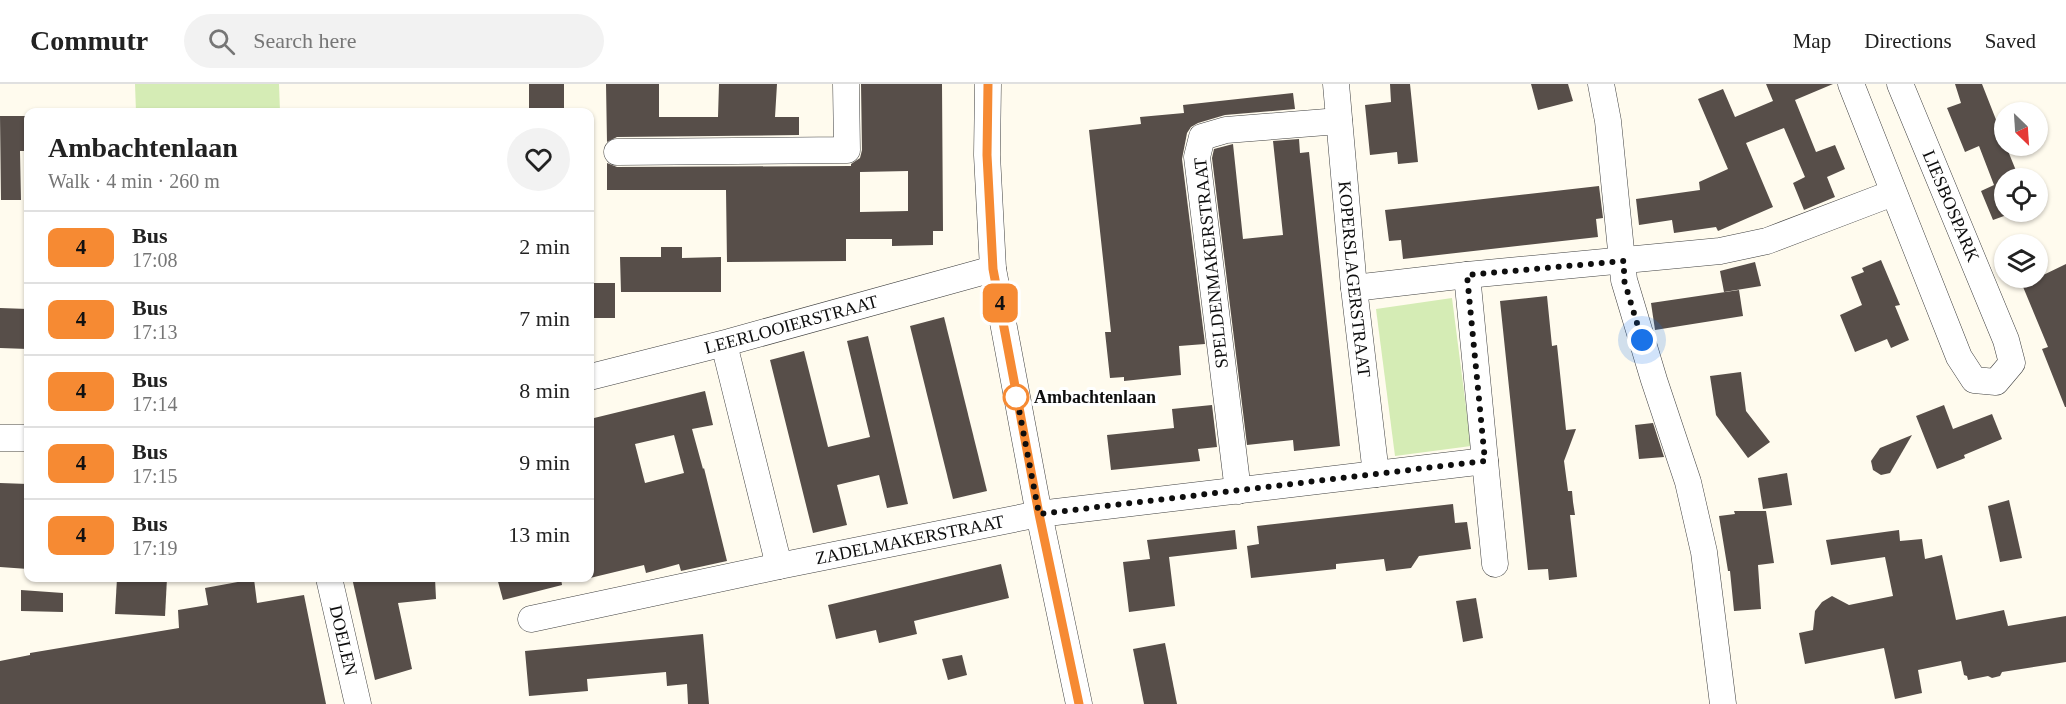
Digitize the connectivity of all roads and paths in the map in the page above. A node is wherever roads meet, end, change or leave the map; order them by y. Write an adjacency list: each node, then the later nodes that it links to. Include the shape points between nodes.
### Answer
1 (846, 84): 8 (street, via 847,150)
2 (988, 84): 11 (street)
3 (1335, 84): 7 (street, KOPERSLAGERSTRAAT)
4 (1601, 84): 10 (street)
5 (1851, 84): 9 (street, LIESBOSPARK)
6 (1900, 84): 9 (street, LIESBOSPARK, via 2006,340 2012,363 1996,382 1974,380 1959,357)
7 (1339, 121): 13 (street, KOPERSLAGERSTRAAT); 20 (street, SPELDENMAKERSTRAAT, via 1226,129 1202,137 1197,157)
8 (616, 152)
9 (1893, 193): 10 (street, via 1767,241 1720,251)
10 (1624, 261): 12 (street); 28 (street, via 1624,280 1682,460 1704,552)
11 (993, 269): 14 (street, LEERLOOIERSTRAAT); 21 (street)
12 (1467, 275): 13 (street); 18 (street)
13 (1354, 288): 19 (street, KOPERSLAGERSTRAAT)
14 (724, 344): 15 (street, LEERLOOIERSTRAAT); 23 (street)
15 (594, 375)
16 (0, 438): 17 (street)
17 (24, 438)
18 (1485, 461): 19 (street); 22 (street)
19 (1376, 474): 20 (street)
20 (1238, 491): 21 (street)
21 (1039, 514): 23 (street, ZADELMAKERSTRAAT); 27 (street)
22 (1495, 564)
23 (779, 566): 25 (street, ZADELMAKERSTRAAT)
24 (330, 582): 26 (street, DOELEN)
25 (531, 619)
26 (358, 704)
27 (1079, 704)
28 (1723, 704)

